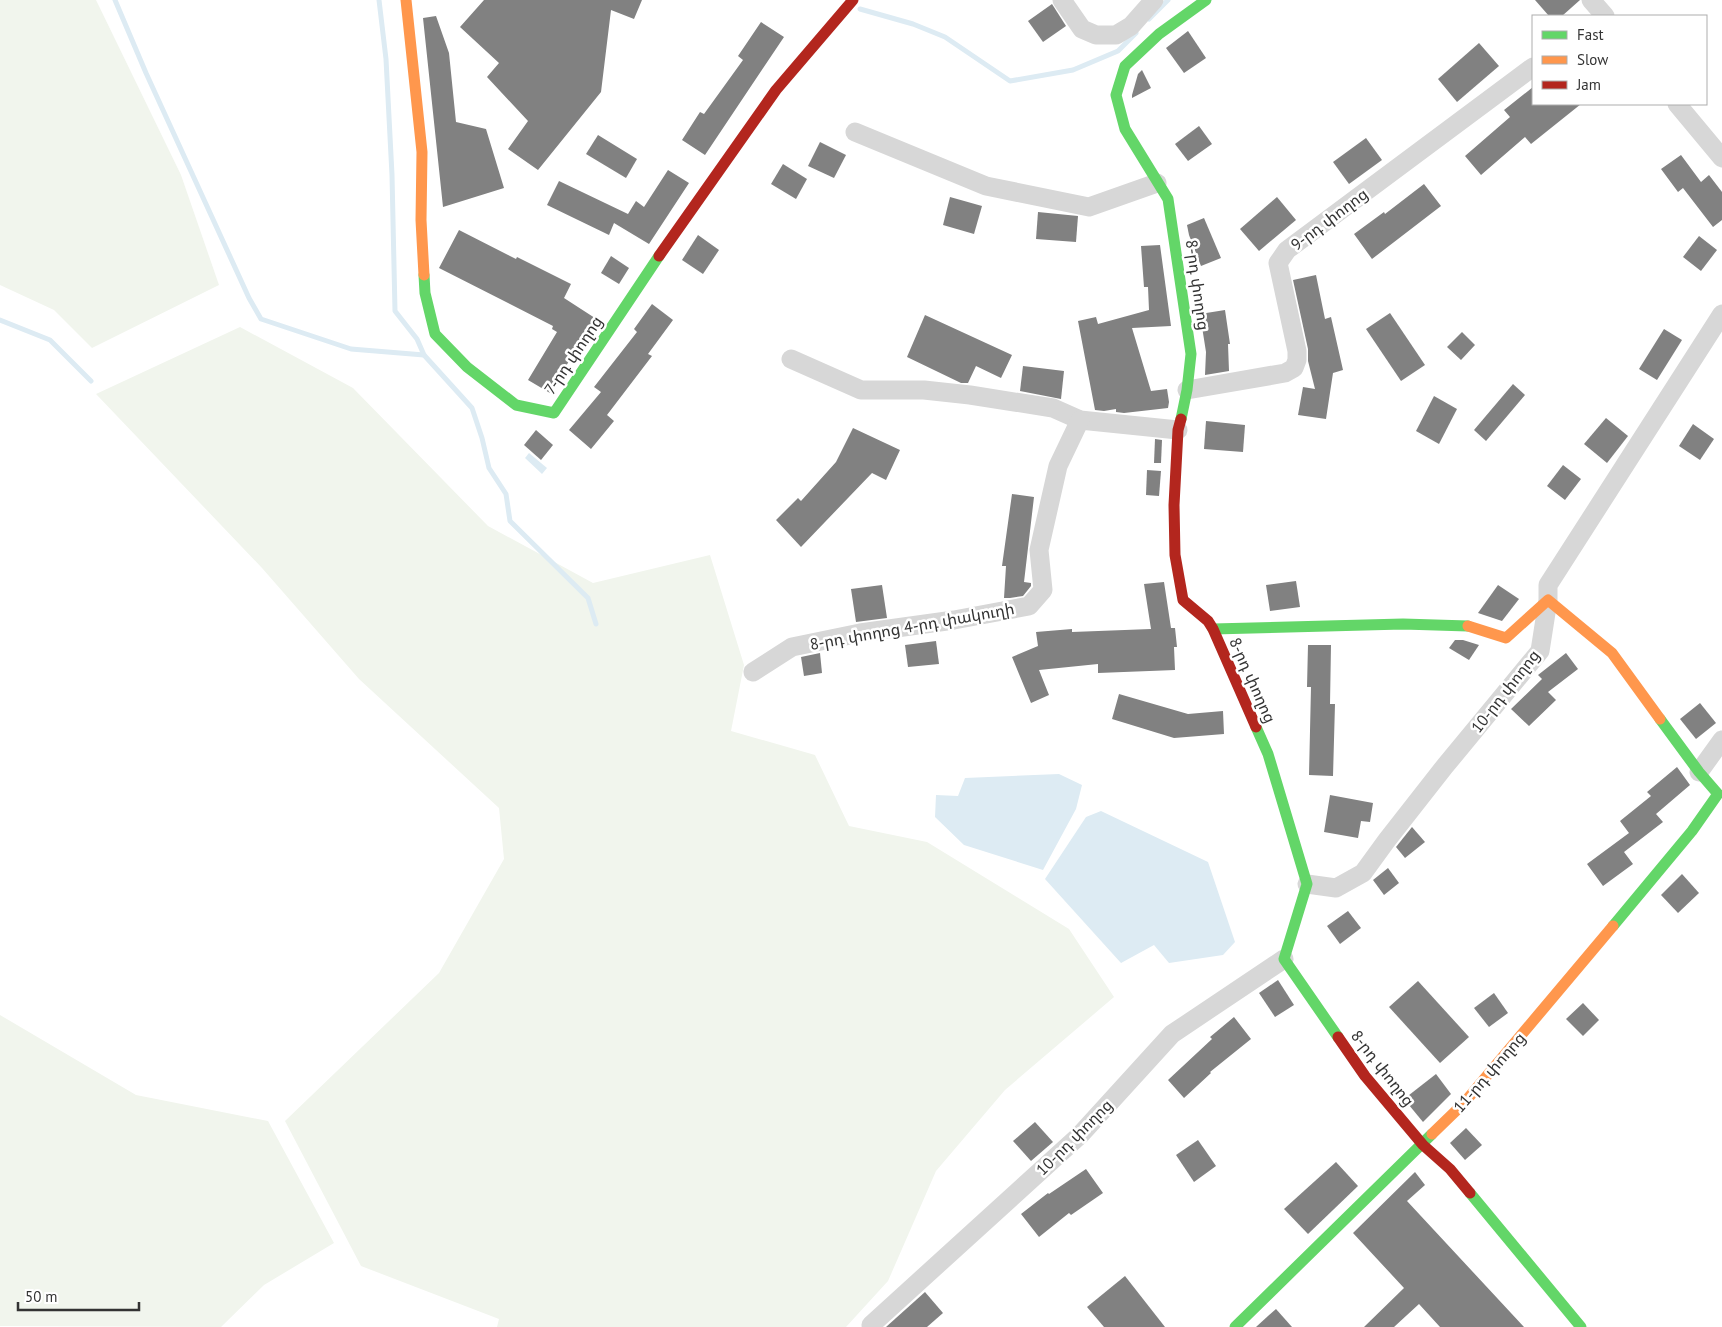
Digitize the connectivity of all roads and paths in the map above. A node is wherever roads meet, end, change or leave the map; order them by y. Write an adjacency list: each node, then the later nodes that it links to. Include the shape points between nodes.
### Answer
1 (406, 0): 2 (street, 7-րդ փողոց, via 422,152 425,293 435,334 467,367 516,405 554,412 776,90)
2 (853, 0)
3 (1062, 0): 4 (street, via 1082,30 1096,35 1116,34 1131,26)
4 (1154, 0)
5 (1206, 0): 12 (street, 8-րդ փողոց, via 1158,34 1124,66 1116,95 1125,129)
6 (1591, 0): 7 (street)
7 (1602, 15)
8 (1532, 68): 15 (street, 9-րդ փողոց, via 1287,250 1278,263 1297,351 1294,368 1285,373)
9 (1678, 105): 11 (street)
10 (855, 132): 12 (street, via 986,186 1089,207)
11 (1722, 158)
12 (1157, 183): 15 (street, 8-րդ փողոց, via 1168,199 1173,225 1191,354)
13 (1722, 314): 18 (street, 10-րդ փողոց, via 1548,586)
14 (791, 359): 16 (street, via 862,390 924,390 970,395 1053,408)
15 (1187, 390): 17 (street, 8-րդ փողոց)
16 (1080, 420): 17 (street); 20 (street, 8-րդ փողոց 4-րդ փակուղի, via 1058,466 1039,550 1042,590 1029,606 792,647)
17 (1178, 430): 19 (street, 8-րդ փողոց, via 1175,555 1183,600)
18 (1548, 600): 19 (street, via 1506,638 1465,625); 22 (street, via 1612,653); 23 (street, 10-րդ փողոց, via 1540,651 1445,766 1363,873 1336,888)
19 (1213, 629): 23 (street, 8-րդ փողոց, via 1268,754)
20 (753, 672)
21 (1722, 740): 22 (street)
22 (1699, 772): 25 (street, 11-րդ փողոց, via 1718,794 1692,831 1476,1088)
23 (1307, 884): 24 (street)
24 (1284, 959): 25 (street, 8-րդ փողոց, via 1365,1076); 26 (street, 10-րդ փողոց, via 1172,1034 1080,1135)
25 (1423, 1144): 27 (street, 11-րդ փողոց); 28 (street, 8-րդ փողոց, via 1450,1169)
26 (871, 1325)
27 (1236, 1327)
28 (1581, 1327)

